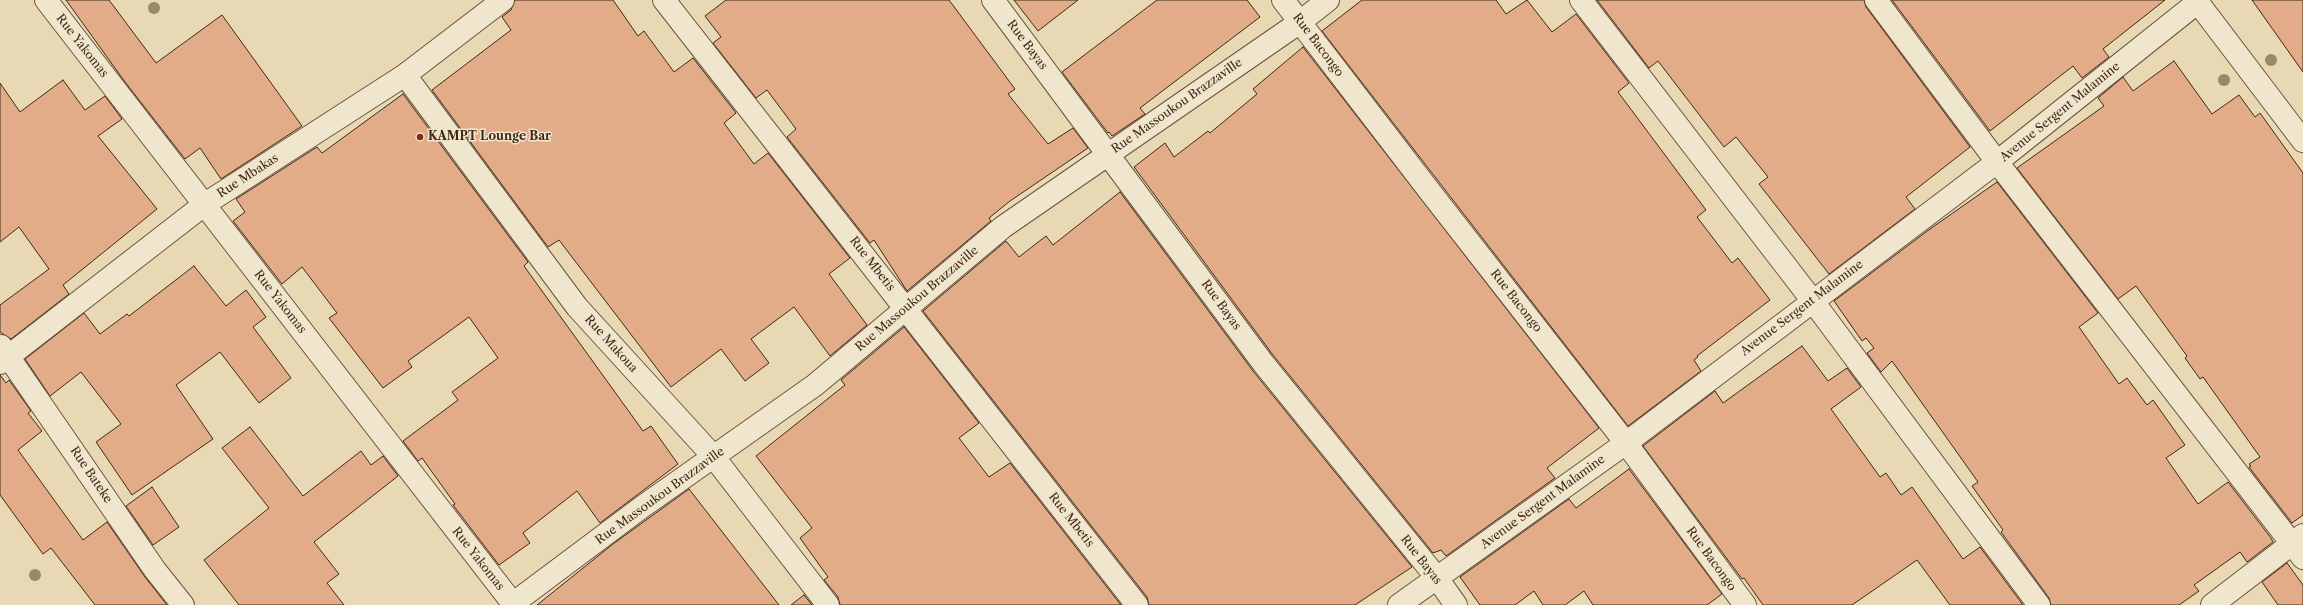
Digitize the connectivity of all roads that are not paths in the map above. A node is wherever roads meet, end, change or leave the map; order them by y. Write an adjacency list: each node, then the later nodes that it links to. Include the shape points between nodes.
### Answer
1 (46, 0): 15 (street, Rue Yakomas)
2 (504, 0): 11 (street, Rue Mbakas)
3 (664, 0): 17 (street, Rue Mbetis)
4 (993, 0): 13 (street, Rue Bayas)
5 (1283, 0): 10 (street, Rue Bacongo)
6 (1328, 0): 10 (street, Rue Massoukou Brazzaville)
7 (1581, 0): 16 (street)
8 (1876, 0): 14 (street)
9 (2197, 1): 12 (street); 14 (street, Avenue Sergent Malamine)
10 (1300, 22): 13 (street, Rue Massoukou Brazzaville); 19 (street, Rue Bacongo)
11 (405, 75): 15 (street, Rue Mbakas); 20 (street, Rue Makoua, via 577,307)
12 (2303, 141)
13 (1109, 153): 17 (street, Rue Massoukou Brazzaville, via 1003,227); 22 (street, Rue Bayas, via 1263,363)
14 (1997, 162): 16 (street, Avenue Sergent Malamine); 21 (street)
15 (205, 204): 18 (street, Rue Mbakas); 24 (street, Rue Yakomas)
16 (1812, 300): 19 (street, Avenue Sergent Malamine); 30 (street)
17 (907, 309): 20 (street, Rue Massoukou Brazzaville, via 815,385); 26 (street, Rue Mbetis)
18 (3, 355): 23 (street, Rue Bateke, via 155,570)
19 (1626, 442): 22 (street, Avenue Sergent Malamine); 29 (street, Rue Bacongo)
20 (713, 456): 24 (street, Rue Massoukou Brazzaville); 25 (street, Rue Makoua)
21 (2299, 545): 31 (street)
22 (1437, 578): 27 (street, Avenue Sergent Malamine); 28 (street, Rue Bayas)
23 (183, 605)
24 (512, 605)
25 (828, 605)
26 (1137, 605)
27 (1399, 605)
28 (1456, 605)
29 (1745, 605)
30 (2039, 605)
31 (2212, 605)

